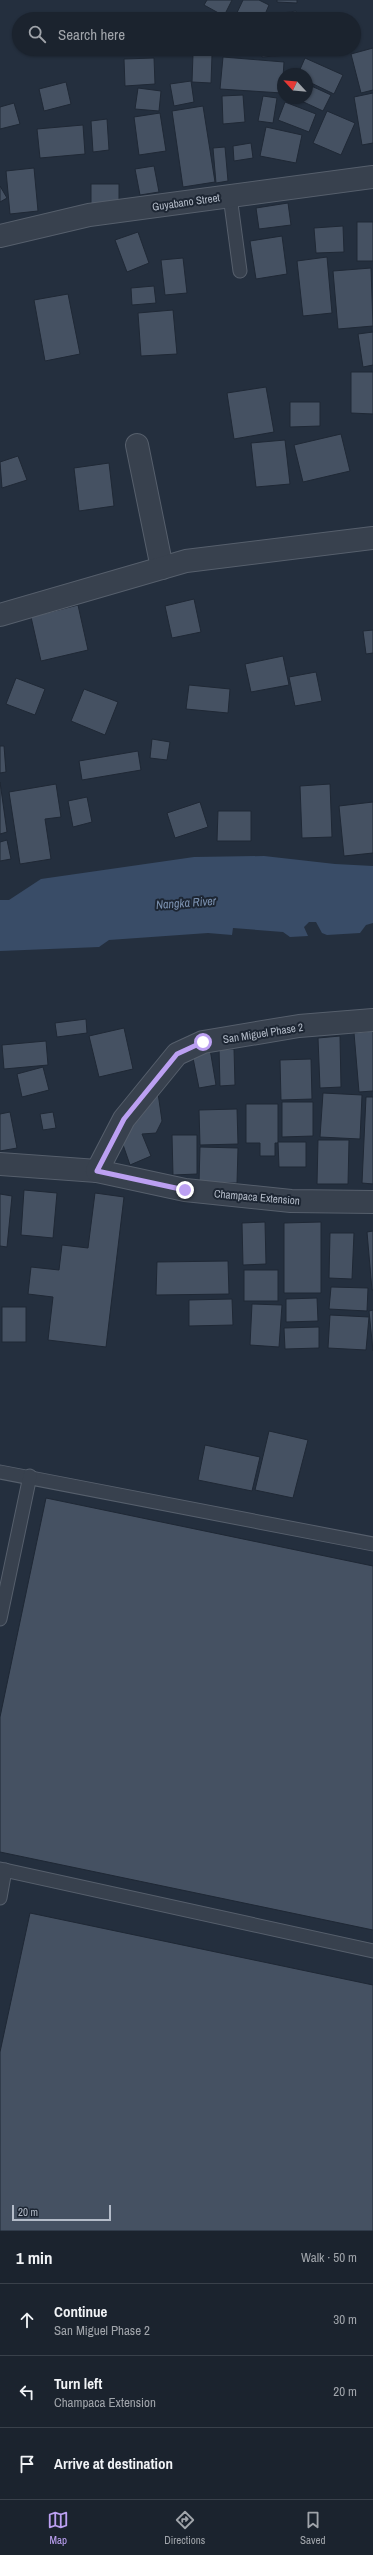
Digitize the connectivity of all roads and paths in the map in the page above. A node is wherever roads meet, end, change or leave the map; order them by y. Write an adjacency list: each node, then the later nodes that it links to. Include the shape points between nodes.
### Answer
1 (373, 177): 2 (street, Guyabano Street)
2 (230, 196): 3 (street, Guyabano Street, via 88,215); 4 (lane)
3 (0, 236)
4 (240, 272)
5 (138, 445): 7 (street)
6 (373, 538): 7 (street, via 186,561)
7 (162, 568): 8 (street)
8 (0, 615)
9 (373, 1020): 11 (street, San Miguel Phase 2, via 299,1026 203,1042 177,1054 124,1119)
10 (0, 1164): 11 (street, Champaca Extension)
11 (97, 1171): 12 (street, Champaca Extension, via 185,1190 292,1200)
12 (373, 1202)
13 (0, 1472): 14 (lane)
14 (30, 1476): 15 (lane); 16 (lane)
15 (373, 1544)
16 (0, 1619)
17 (3, 1869): 18 (lane); 19 (lane)
18 (0, 1898)
19 (373, 1951)

